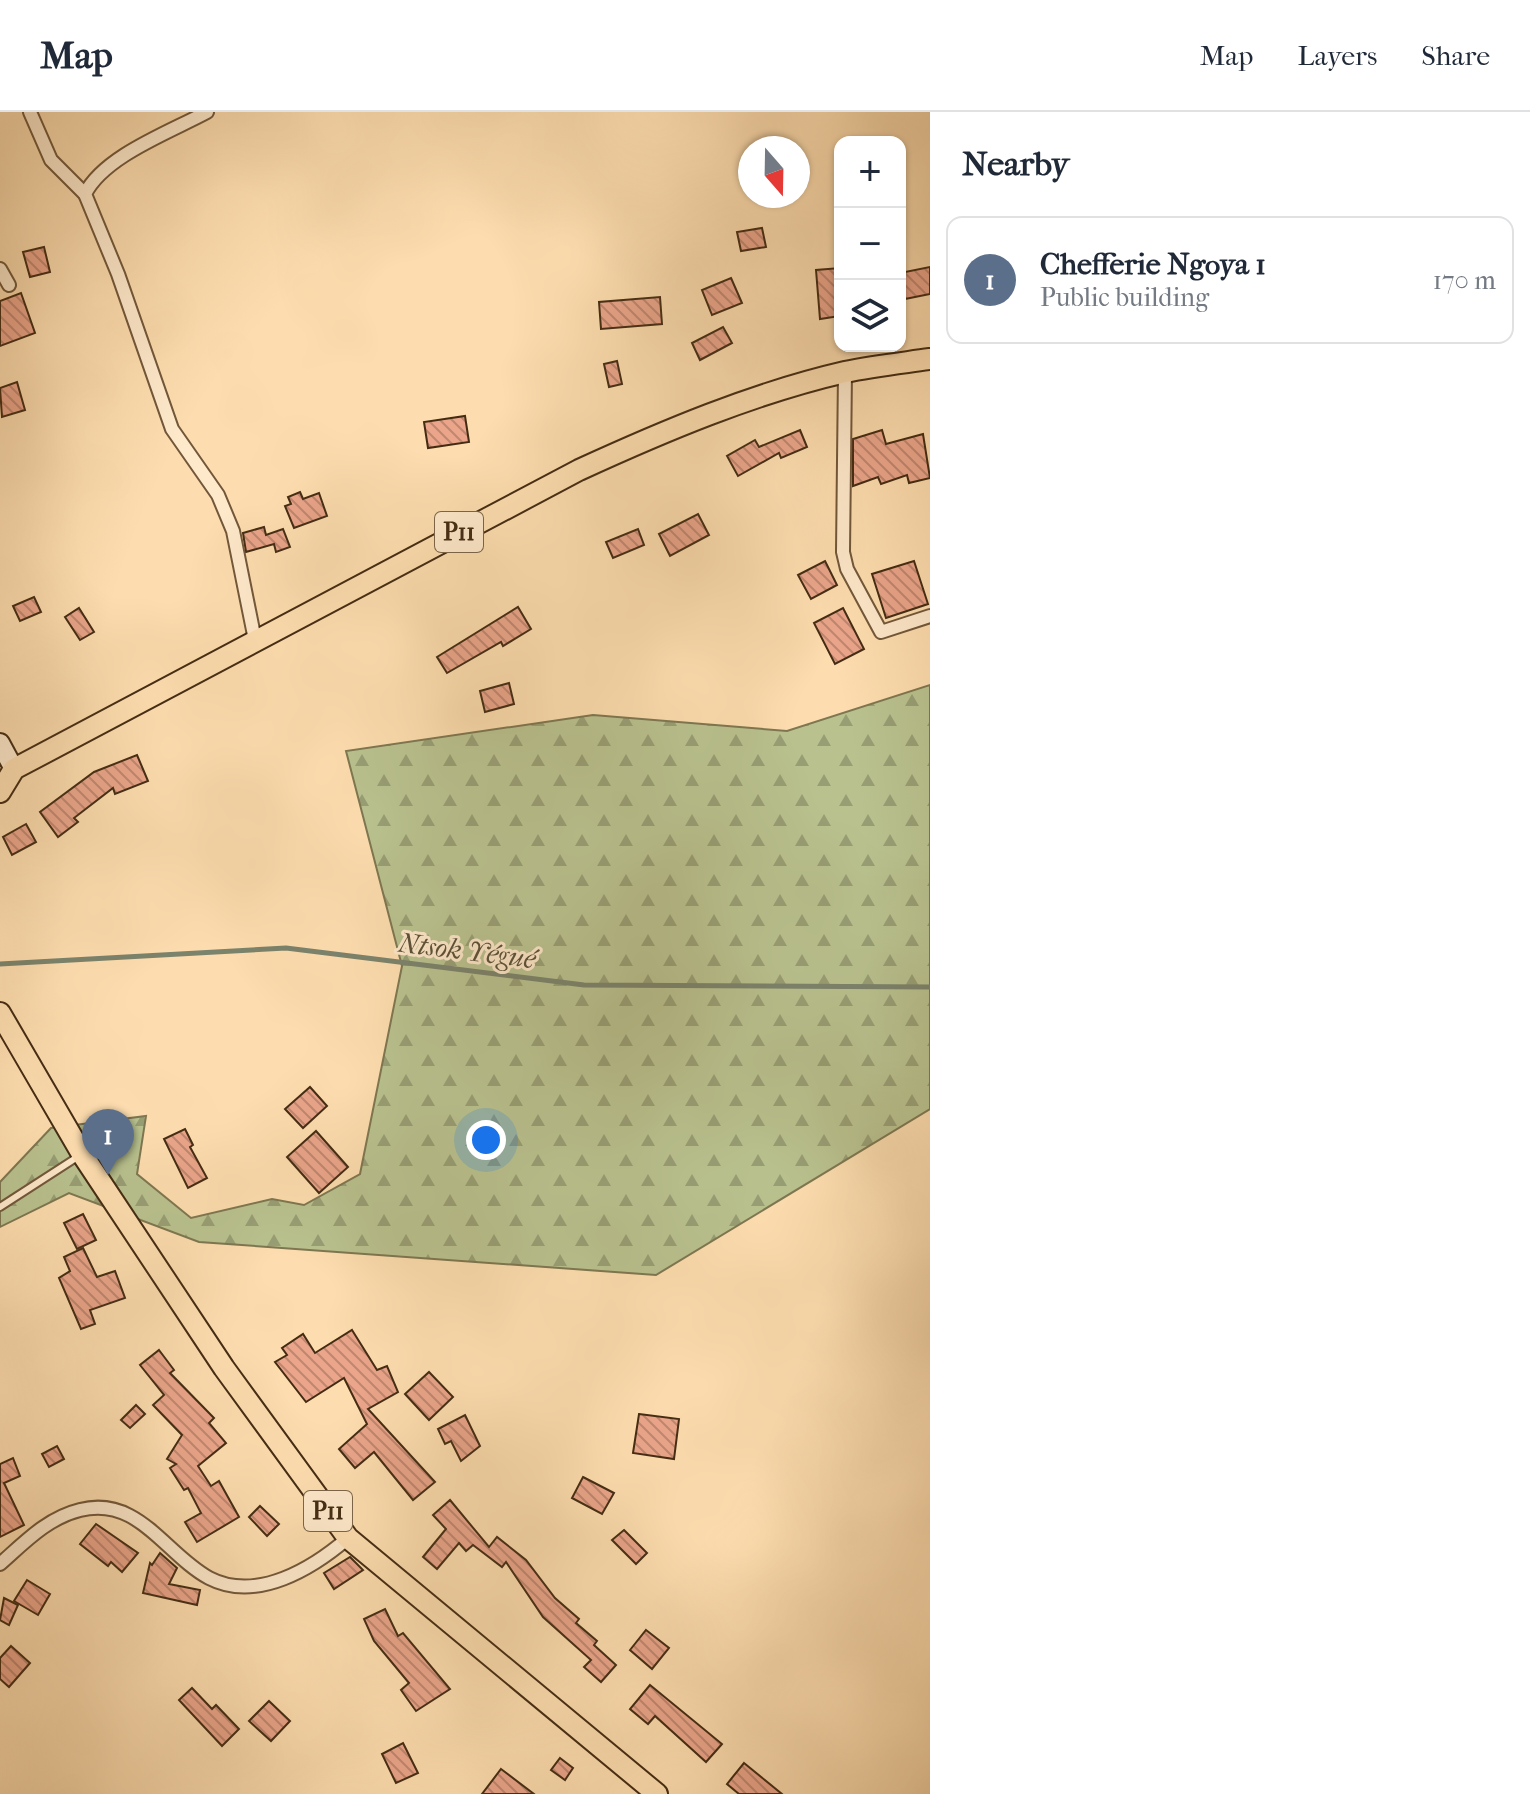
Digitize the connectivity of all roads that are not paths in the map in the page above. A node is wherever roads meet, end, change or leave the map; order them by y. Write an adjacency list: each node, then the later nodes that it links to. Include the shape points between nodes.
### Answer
1 (30, 112): 3 (street, via 51,160)
2 (207, 112): 3 (street, via 115,161)
3 (85, 194): 9 (street, via 172,429 218,495 233,531)
4 (0, 269): 5 (street)
5 (9, 285)
6 (930, 359): 7 (main road, P11)
7 (845, 372): 8 (street, via 842,538 847,569 881,632); 9 (main road, P11, via 643,441 579,470)
8 (930, 616)
9 (255, 640): 11 (main road, P11)
10 (0, 743): 11 (street)
11 (14, 769): 12 (main road)
12 (0, 792)
13 (0, 1013): 14 (main road, P11)
14 (7, 1043): 15 (main road, P11)
15 (82, 1154): 16 (lane); 17 (main road, P11, via 224,1368)
16 (0, 1207)
17 (348, 1538): 18 (street, via 303,1571 261,1584 228,1584 209,1578 126,1512 104,1507 54,1519); 19 (main road, P11)
18 (0, 1564)
19 (657, 1794)

